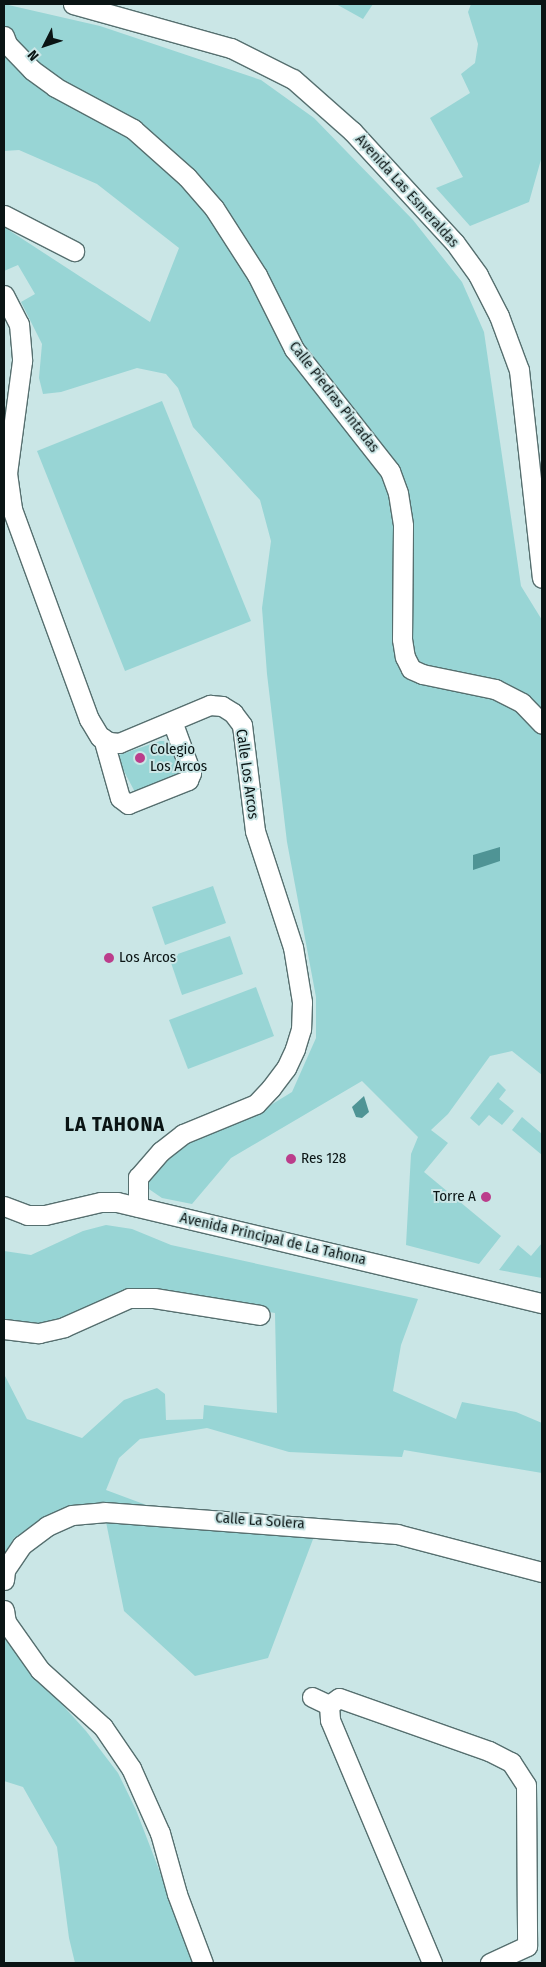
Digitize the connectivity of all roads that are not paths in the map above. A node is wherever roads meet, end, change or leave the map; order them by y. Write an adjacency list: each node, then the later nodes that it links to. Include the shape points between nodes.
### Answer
1 (73, 4): 6 (street, Avenida Las Esmeraldas, via 231,48 293,79 352,131 449,236 478,275 499,316 518,370)
2 (4, 36): 8 (street, Calle Piedras Pintadas, via 7,44 32,70 55,88 133,129 187,177 214,208 257,275 294,349 390,471 398,493 403,526 402,639 411,669 495,689 522,703)
3 (4, 215): 4 (street)
4 (74, 251)
5 (4, 296): 9 (street, via 19,324 22,361 8,473 12,509 89,719)
6 (542, 578)
7 (172, 721): 9 (street, Calle Los Arcos, via 119,743); 9 (street, via 191,773 188,780 128,804 120,798); 11 (street, Calle Los Arcos, via 210,705 234,712 242,725 255,831 293,947 302,1002 300,1029 286,1068 256,1104 183,1134 148,1164 138,1177)
8 (542, 724)
9 (102, 738)
10 (4, 1206): 11 (street, Avenida Principal de La Tahona, via 27,1215 45,1215 101,1202)
11 (138, 1207): 12 (street, Avenida Principal de La Tahona)
12 (542, 1302)
13 (260, 1315): 14 (street, via 154,1298 130,1298 64,1327 39,1333)
14 (4, 1329)
15 (542, 1572): 16 (street, Calle La Solera, via 397,1534 104,1512 72,1515 48,1526 22,1545 5,1570)
16 (4, 1580)
17 (4, 1610): 18 (street, via 6,1622 40,1670 103,1727 131,1768 160,1833 180,1902)
18 (204, 1963)
19 (432, 1963): 20 (street, via 320,1701 339,1698 489,1751 511,1762 526,1785 526,1946)
20 (490, 1963)

